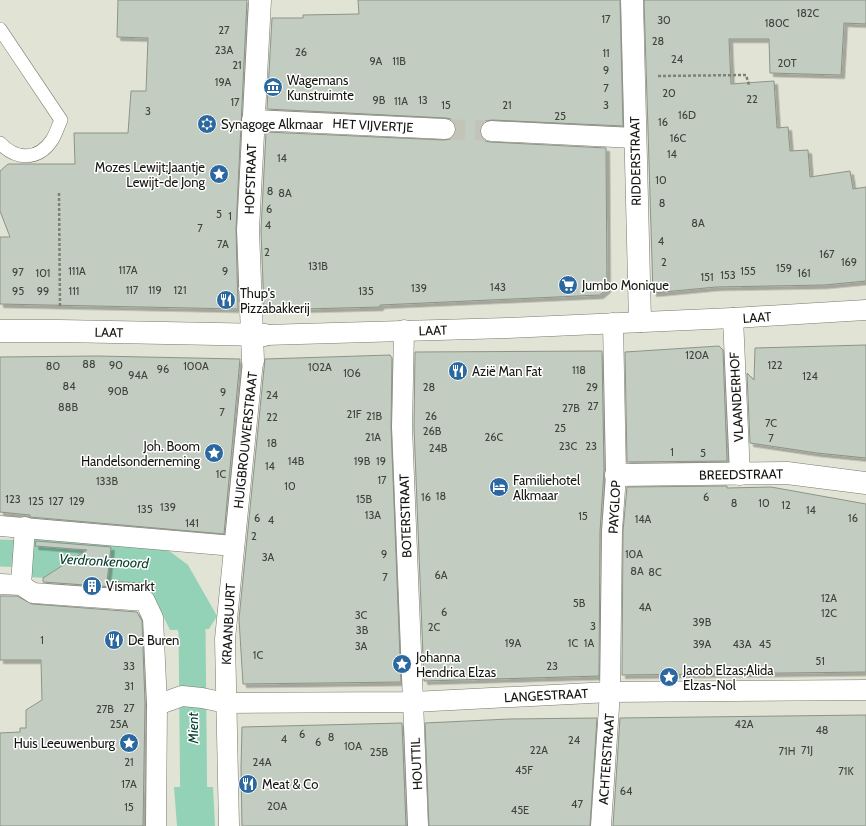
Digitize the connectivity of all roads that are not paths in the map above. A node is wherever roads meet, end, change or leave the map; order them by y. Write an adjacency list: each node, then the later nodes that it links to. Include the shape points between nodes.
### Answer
1 (260, 0): 4 (street, HOFSTRAAT)
2 (632, 0): 7 (street, RIDDERSTRAAT)
3 (0, 29): 8 (lane, via 61,120 53,139 43,150 33,155 19,156 8,151)
4 (252, 120): 5 (street, HET VIJVERTJE); 15 (street, HOFSTRAAT, via 248,230)
5 (445, 129)
6 (491, 131): 7 (street)
7 (635, 138): 11 (street, RIDDERSTRAAT)
8 (0, 143)
9 (866, 310): 10 (street, LAAT)
10 (733, 318): 11 (street, LAAT); 18 (street, VLAANDERHOF)
11 (640, 321): 12 (street, LAAT)
12 (613, 323): 13 (street, LAAT); 17 (street, PAYGLOP)
13 (404, 330): 15 (street, LAAT); 27 (street, BOTERSTRAAT, via 402,427)
14 (0, 331): 15 (street, LAAT)
15 (258, 335): 16 (street, HUIGBROUWERSTRAAT)
16 (253, 361): 22 (street, HUIGBROUWERSTRAAT)
17 (616, 475): 18 (street, BREEDSTRAAT); 26 (street, PAYGLOP, via 612,531)
18 (740, 475): 19 (street, BREEDSTRAAT, via 787,473)
19 (866, 483)
20 (0, 526): 21 (street)
21 (25, 527): 22 (street); 24 (street)
22 (234, 546): 28 (street, KRAANBUURT, via 226,639)
23 (0, 584): 24 (street)
24 (25, 585): 29 (street, via 145,601 153,618)
25 (866, 690): 26 (street, LANGESTRAAT)
26 (610, 692): 27 (street, LANGESTRAAT); 33 (street, ACHTERSTRAAT)
27 (413, 702): 28 (street, LANGESTRAAT); 32 (street, HOUTTIL)
28 (226, 703): 29 (street, LANGESTRAAT, via 182,696); 31 (street)
29 (157, 705): 30 (street)
30 (156, 826)
31 (229, 826)
32 (418, 826)
33 (601, 826)

